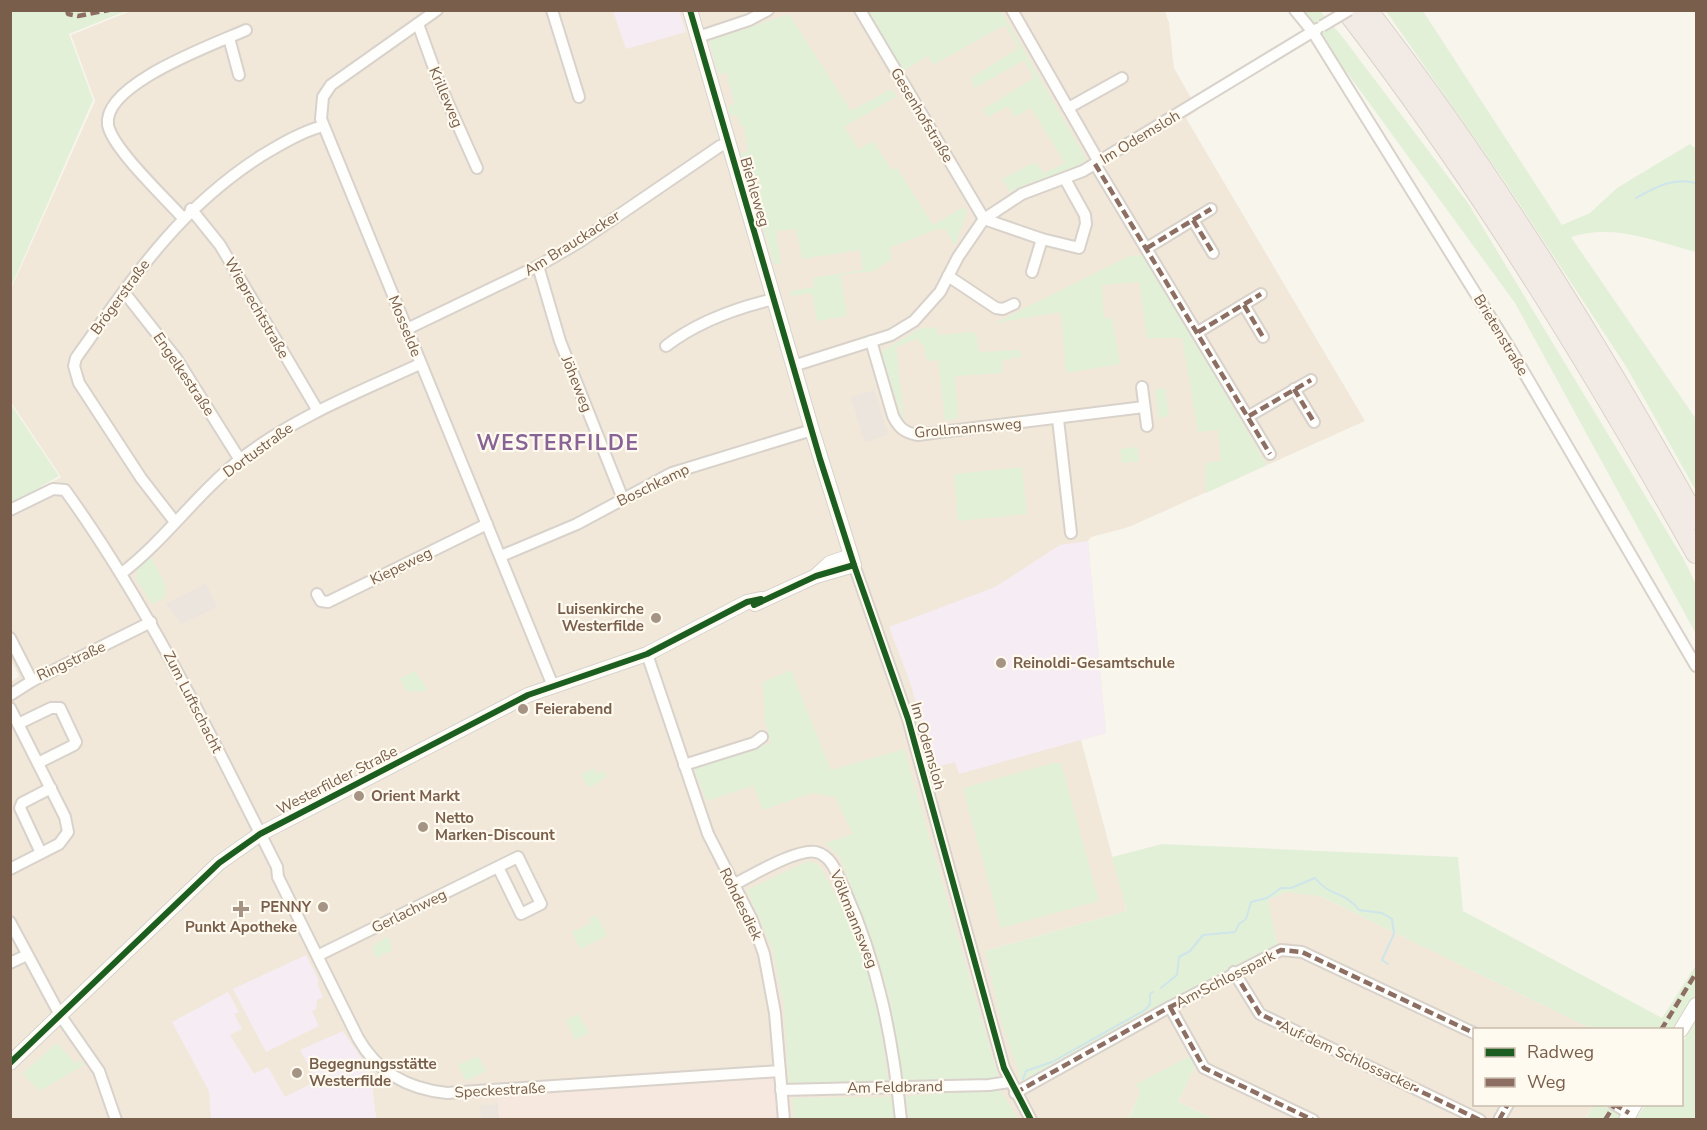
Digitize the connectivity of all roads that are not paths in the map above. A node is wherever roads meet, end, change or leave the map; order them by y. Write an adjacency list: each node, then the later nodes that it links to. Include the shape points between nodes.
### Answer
1 (437, 10): 10 (street, Mosselde)
2 (552, 10): 17 (street)
3 (690, 10): 13 (street, Biehleweg)
4 (768, 10): 13 (street)
5 (860, 10): 26 (street, Gesenhofstraße)
6 (1295, 10): 11 (street, Brietenstraße)
7 (1347, 10): 11 (street, Im Odemsloh, bridge); 64 (highway, via 1490,212 1591,372)
8 (1367, 10): 60 (highway, via 1507,207 1607,366)
9 (1014, 11): 18 (street)
10 (418, 24): 19 (street, Mosselde, via 331,85 322,102); 22 (street, Krilleweg)
11 (1318, 29): 21 (street, Im Odemsloh); 72 (street, Brietenstraße)
12 (246, 30): 14 (street, Wieprechtstraße)
13 (698, 37): 20 (street, Biehleweg)
14 (229, 38): 15 (street); 25 (street, Wieprechtstraße, via 136,83 110,112 108,126 124,153)
15 (239, 75)
16 (1122, 78): 18 (street)
17 (579, 98)
18 (1068, 108): 21 (street)
19 (323, 126): 25 (street, Brögerstraße, via 269,151); 39 (street, Mosselde)
20 (729, 144): 31 (street, Am Brauckacker, via 720,146); 36 (street, Biehleweg)
21 (1097, 163): 23 (street, Im Odemsloh); 29 (street)
22 (477, 168)
23 (1065, 179): 26 (street, Im Odemsloh, via 1022,194); 28 (street, via 1086,224 1079,248)
24 (1211, 209): 27 (street)
25 (187, 214): 34 (street, Brögerstraße); 50 (street, Wieprechtstraße, via 220,245)
26 (984, 219): 28 (street); 33 (street, Im Odemsloh)
27 (1193, 220): 29 (street); 30 (street)
28 (1042, 239): 32 (street)
29 (1147, 248): 40 (street)
30 (1213, 253)
31 (538, 266): 39 (street, Am Brauckacker); 58 (street, Jöheweg, via 561,341)
32 (1032, 272)
33 (948, 276): 37 (street, via 996,308); 42 (street, Im Odemsloh, via 940,292 914,321 891,335)
34 (124, 292): 57 (street, Engelkestraße, via 171,351); 61 (street, Brögerstraße, via 76,358 75,374 141,478)
35 (1261, 294): 38 (street)
36 (774, 299): 43 (street, via 722,315); 45 (street, Biehleweg)
37 (1014, 304)
38 (1244, 305): 40 (street); 41 (street)
39 (407, 329): 44 (street, Mosselde)
40 (1198, 332): 51 (street)
41 (1263, 337)
42 (870, 341): 45 (street, Im Odemsloh); 52 (street, Grollmannsweg, via 893,416 907,433)
43 (666, 346)
44 (420, 364): 50 (street, Dortustraße); 62 (street, Mosselde)
45 (795, 373): 55 (street, Im Odemsloh)
46 (1311, 380): 48 (street)
47 (1142, 387): 49 (street)
48 (1294, 389): 51 (street); 53 (street)
49 (1144, 407): 52 (street, Grollmannsweg); 54 (street)
50 (318, 411): 57 (street, Dortustraße)
51 (1249, 416): 56 (street)
52 (1058, 419): 63 (street)
53 (1314, 422)
54 (1146, 426)
55 (812, 430): 58 (street, Boschkamp, via 672,472); 66 (street, Im Odemsloh)
56 (1270, 454)
57 (240, 460): 61 (street, Dortustraße)
58 (623, 499): 65 (street, Boschkamp, via 578,524)
59 (10, 510): 67 (street, via 53,489 65,490)
60 (1696, 519)
61 (176, 522): 67 (street, Dortustraße)
62 (488, 524): 65 (street, Mosselde); 68 (street, Kiepeweg, via 328,602 321,601)
63 (1071, 533)
64 (1696, 553)
65 (501, 556): 74 (street, Mosselde)
66 (852, 560): 71 (street, Westerfilder Straße, via 830,563 816,576 749,608 735,610); 99 (street, Im Odemsloh, via 908,719)
67 (122, 573): 69 (street, Zum Luftschacht)
68 (317, 594)
69 (151, 622): 73 (street, Ringstraße); 82 (street, Zum Luftschacht)
70 (10, 638): 73 (street, Ringstraße)
71 (647, 654): 74 (street, Westerfilder Straße); 80 (street, Rohdesdiek)
72 (1696, 666)
73 (32, 681): 75 (street)
74 (553, 686): 82 (street, Westerfilder Straße, via 528,695)
75 (10, 695)
76 (10, 708): 77 (street)
77 (18, 724): 79 (street); 79 (street, via 51,708 60,708 76,742)
78 (762, 737): 80 (street)
79 (38, 764): 81 (street)
80 (684, 765): 86 (street, Rohdesdiek, via 708,834)
81 (51, 788): 83 (street, via 68,832 59,844); 83 (street, via 22,802 20,808)
82 (260, 834): 89 (street, Speckestraße); 94 (street, Westerfilder Straße, via 219,863)
83 (41, 853): 85 (street)
84 (498, 867): 84 (street, Gerlachweg, via 518,857 541,904 521,914); 89 (street, Gerlachweg)
85 (10, 869)
86 (733, 885): 98 (street, Rohdesdiek, via 764,954 772,988); 100 (street, Völkmannsweg, via 806,852 828,858 872,957 888,1020)
87 (10, 922): 88 (street)
88 (27, 955): 90 (street); 94 (street)
89 (319, 955): 98 (street, Speckestraße, via 372,1059 397,1079 429,1091)
90 (10, 963)
91 (1234, 972): 93 (street, Am Schlosspark); 96 (street, Am Schlosspark, via 1274,952 1302,952); 109 (street, Auf dem Schlossacker, via 1260,1014)
92 (1696, 1005): 95 (street)
93 (1170, 1007): 102 (street, Am Schlosspark); 108 (street, via 1204,1068)
94 (60, 1015): 97 (street, Westerfilder Straße); 104 (street, via 99,1071)
95 (1682, 1028)
96 (1473, 1033)
97 (10, 1063)
98 (780, 1071): 101 (street, Rohdesdiek)
99 (1009, 1082): 100 (street, Am Feldbrand); 102 (street, Im Odemsloh)
100 (898, 1087): 101 (street, Am Feldbrand); 106 (street, Völkmannsweg)
101 (781, 1090): 105 (street, Rohdesdiek)
102 (1015, 1094): 107 (street, Im Odemsloh)
103 (1507, 1106): 110 (street)
104 (116, 1119)
105 (784, 1119)
106 (901, 1119)
107 (1031, 1119)
108 (1313, 1119)
109 (1480, 1119)
110 (1499, 1119)

